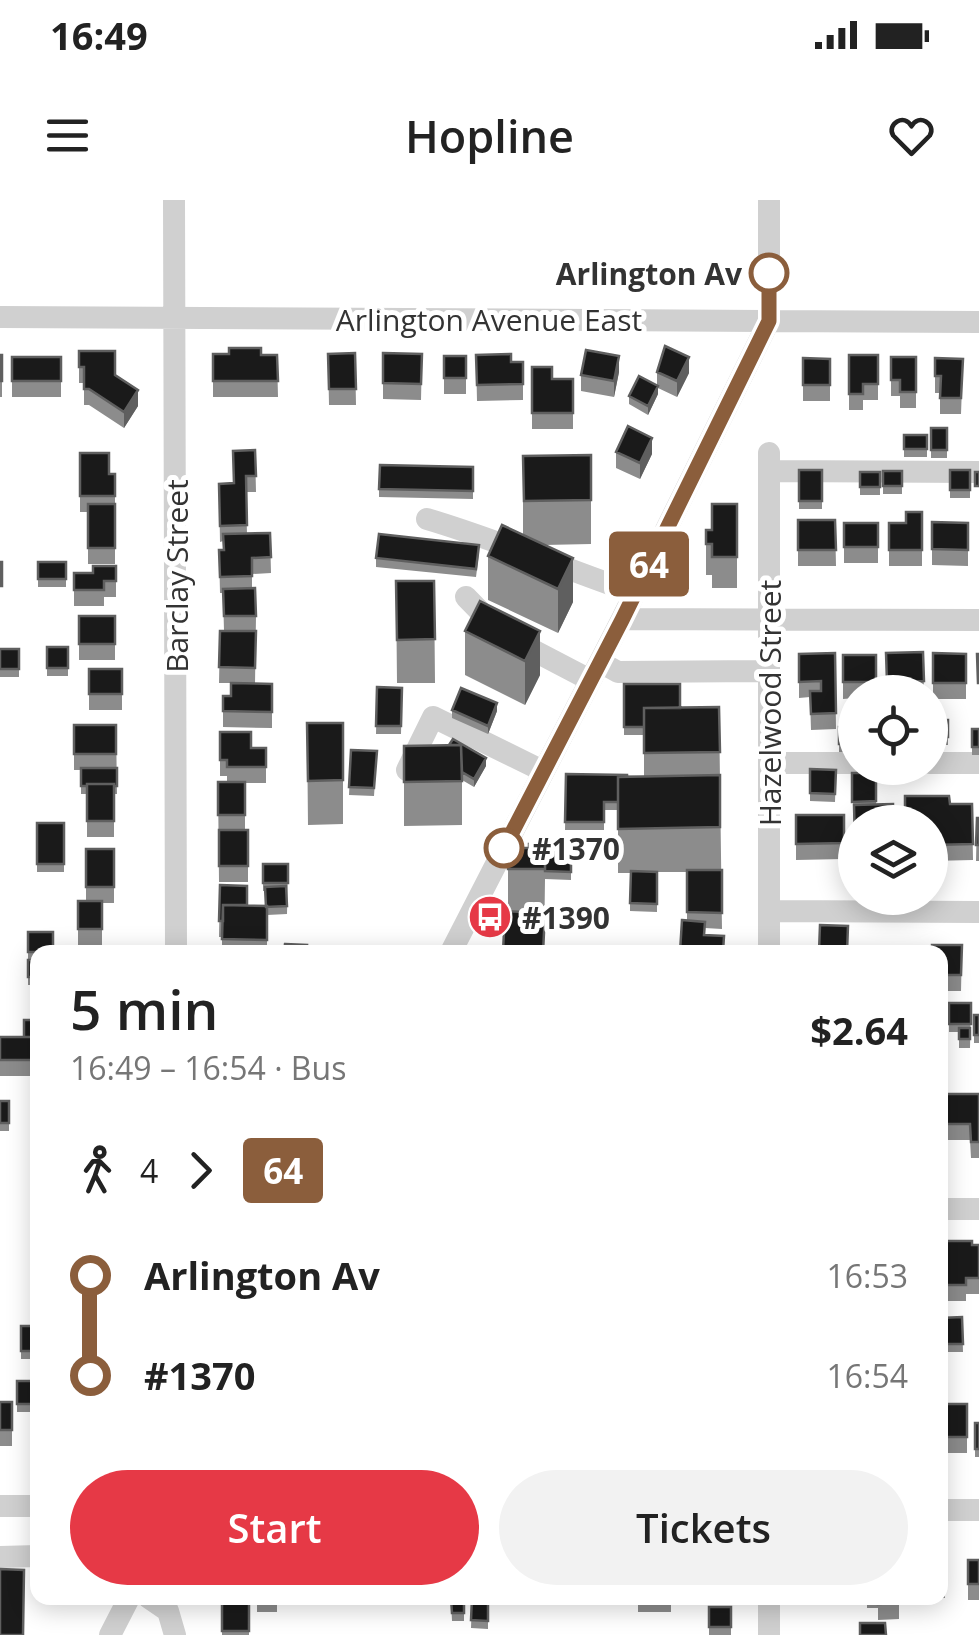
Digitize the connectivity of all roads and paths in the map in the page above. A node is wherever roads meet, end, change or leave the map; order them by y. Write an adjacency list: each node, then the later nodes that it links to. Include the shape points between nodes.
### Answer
1 (174, 200): 4 (street, Barclay Street)
2 (769, 200): 5 (street)
3 (0, 316): 4 (street, Arlington Avenue East)
4 (175, 318): 5 (street, Arlington Avenue East); 24 (street, Barclay Street)
5 (769, 321): 6 (street, Arlington Avenue East); 9 (street)
6 (979, 322)
7 (979, 472): 12 (street, Hazelwood Street, via 769,462)
8 (427, 519): 9 (street)
9 (635, 594): 11 (street)
10 (466, 597): 14 (street, via 502,634)
11 (622, 620): 12 (street); 14 (street)
12 (769, 620): 13 (street); 15 (street, Hazelwood Street)
13 (979, 620)
14 (595, 671): 15 (street); 20 (street)
15 (769, 671): 18 (street, Hazelwood Street)
16 (948, 762): 17 (street)
17 (979, 762)
18 (770, 763): 19 (street); 22 (street, Hazelwood Street)
19 (838, 763)
20 (543, 772): 21 (street, via 433,717); 25 (street)
21 (404, 777)
22 (770, 911): 23 (street); 26 (street, Hazelwood Street)
23 (979, 912)
24 (176, 945)
25 (455, 945)
26 (770, 945)
27 (948, 1209): 28 (street)
28 (979, 1210)
29 (0, 1506): 30 (street)
30 (30, 1506)
31 (948, 1510): 32 (street)
32 (979, 1510)
33 (30, 1556): 34 (street)
34 (0, 1557)
35 (125, 1605): 38 (street)
36 (159, 1605): 39 (street, via 168,1611)
37 (770, 1605): 40 (street)
38 (110, 1635)
39 (174, 1635)
40 (770, 1635)

